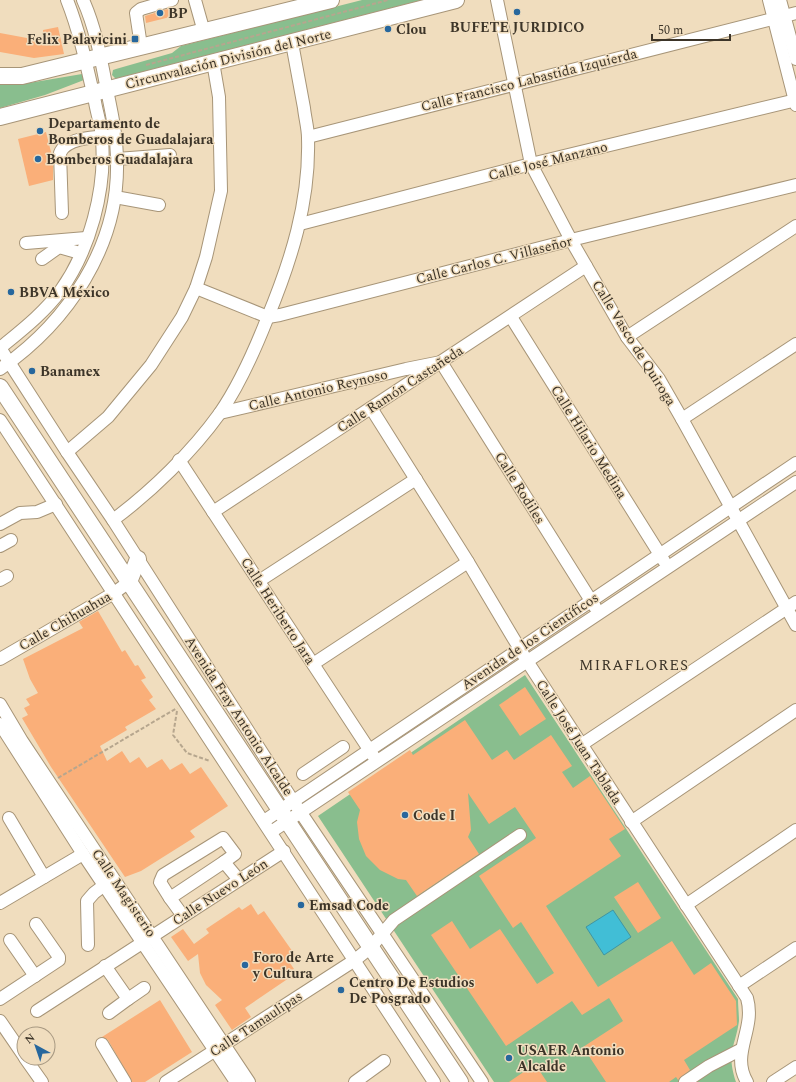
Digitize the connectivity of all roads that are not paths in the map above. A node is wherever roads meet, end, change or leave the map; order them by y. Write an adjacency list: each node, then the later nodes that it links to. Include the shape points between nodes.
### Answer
1 (67, 0): 16 (street)
2 (82, 0): 16 (street, via 91,20)
3 (172, 0): 15 (street, via 141,9 136,13)
4 (195, 0): 13 (street)
5 (331, 0): 10 (main road)
6 (456, 0): 14 (main road, Circunvalación División del Norte)
7 (497, 0): 20 (street, Calle Vasco de Quiroga)
8 (769, 0): 12 (street)
9 (780, 0): 12 (street)
10 (284, 6): 13 (main road)
11 (796, 13): 12 (street, Calle Francisco Labastida Izquierda)
12 (778, 17): 17 (street); 20 (street, Calle Francisco Labastida Izquierda); 22 (street)
13 (204, 32): 15 (main road)
14 (292, 43): 18 (main road, Circunvalación División del Norte); 26 (street)
15 (141, 46): 16 (main road)
16 (93, 59): 19 (main road, via 22,76); 21 (street)
17 (796, 59)
18 (213, 62): 21 (main road, Circunvalación División del Norte); 42 (street, via 219,97 221,191)
19 (0, 76)
20 (514, 84): 26 (street, Calle Francisco Labastida Izquierda); 29 (street, Calle Vasco de Quiroga)
21 (100, 91): 23 (main road, Circunvalación División del Norte); 24 (street); 25 (street)
22 (795, 102): 29 (street, Calle José Manzano)
23 (0, 117)
24 (102, 136): 25 (street); 33 (street, via 65,145 62,149); 36 (street, via 101,176 92,222)
25 (116, 136): 28 (street)
26 (308, 137): 34 (street)
27 (170, 155): 28 (street)
28 (117, 159): 31 (street)
29 (531, 164): 34 (street, Calle José Manzano); 37 (street, Calle Vasco de Quiroga)
30 (796, 185): 37 (street, Calle Carlos C. Villaseñor)
31 (115, 197): 32 (street); 49 (street, via 106,235 92,268 72,301 45,332)
32 (159, 205)
33 (62, 214)
34 (300, 224): 43 (street, via 281,286)
35 (796, 226): 45 (street)
36 (86, 238): 38 (street); 39 (street)
37 (571, 240): 41 (street, Calle Vasco de Quiroga); 43 (street, Calle Carlos C. Villaseñor)
38 (26, 243)
39 (80, 253): 40 (street, via 59,247); 47 (street, via 61,290 35,319)
40 (42, 259)
41 (586, 266): 44 (street, Calle Ramón Castañeda); 45 (street, Calle Vasco de Quiroga)
42 (196, 288): 43 (street); 55 (street, via 182,317 151,365 108,417)
43 (268, 317): 52 (street, via 245,369)
44 (511, 317): 48 (street, Calle Ramón Castañeda); 68 (street, Calle Hilario Medina)
45 (627, 337): 53 (street, Calle Vasco de Quiroga, via 659,379)
46 (796, 344): 53 (street)
47 (0, 348): 49 (street, Avenida Fray Antonio Alcalde)
48 (441, 362): 51 (street, Calle Ramón Castañeda); 52 (street, Calle Antonio Reynoso); 75 (street, Calle Rodiles)
49 (5, 365): 55 (street, Avenida Fray Antonio Alcalde)
50 (0, 388): 73 (main road, Avenida Fray Antonio Alcalde)
51 (371, 408): 58 (street, Calle José Juan Tablada); 62 (street, Calle Ramón Castañeda)
52 (220, 413): 56 (street)
53 (682, 419): 61 (street, Calle Vasco de Quiroga)
54 (0, 420): 60 (street)
55 (66, 452): 64 (street, Avenida Fray Antonio Alcalde)
56 (179, 460): 62 (street, Calle Heriberto Jara); 64 (street, via 139,500)
57 (796, 462): 61 (street, Avenida de los Científicos)
58 (416, 478): 70 (street, Calle José Juan Tablada); 72 (street)
59 (796, 482): 63 (street, Avenida de los Científicos)
60 (56, 504): 65 (street, via 37,512 20,513); 74 (street)
61 (731, 506): 63 (street, Calle Vasco de Quiroga); 68 (street, Avenida de los Científicos)
62 (213, 512): 72 (street, Calle Heriberto Jara)
63 (739, 519): 71 (street, Avenida de los Científicos); 76 (street, Calle Vasco de Quiroga)
64 (113, 520): 69 (street, Avenida Fray Antonio Alcalde)
65 (0, 524)
66 (11, 540): 67 (street)
67 (0, 546)
68 (659, 554): 71 (street, Calle Hilario Medina); 75 (street, Avenida de los Científicos)
69 (138, 559): 73 (main road); 93 (street, Avenida Fray Antonio Alcalde)
70 (468, 562): 79 (street, Calle José Juan Tablada); 82 (street)
71 (667, 567): 77 (street, Avenida de los Científicos)
72 (259, 581): 82 (street, Calle Heriberto Jara)
73 (129, 582): 74 (street, Calle Chihuahua); 95 (main road, Avenida Fray Antonio Alcalde)
74 (114, 593): 80 (street, Calle Chihuahua); 97 (street, via 182,705)
75 (591, 600): 77 (street, Calle Rodiles); 79 (street, Avenida de los Científicos)
76 (791, 606): 78 (street, Calle Vasco de Quiroga); 86 (street)
77 (599, 613): 81 (street, Avenida de los Científicos)
78 (796, 625)
79 (519, 648): 81 (street, Calle José Juan Tablada); 88 (street, Avenida de los Científicos)
80 (0, 659)
81 (527, 661): 86 (street, Calle José Juan Tablada); 90 (street, Avenida de los Científicos)
82 (313, 664): 88 (street, Calle Heriberto Jara)
83 (0, 704): 107 (street, Calle Magisterio)
84 (796, 710): 98 (street)
85 (0, 724): 103 (street, Calle Magisterio)
86 (581, 745): 98 (street, Calle José Juan Tablada)
87 (343, 747): 89 (street)
88 (370, 750): 90 (street, Calle Heriberto Jara); 92 (street, Avenida de los Científicos)
89 (325, 759): 91 (street); 92 (street)
90 (377, 762): 94 (street, Avenida de los Científicos)
91 (303, 774)
92 (335, 774): 93 (street, Avenida de los Científicos)
93 (293, 801): 94 (street, Avenida Fray Antonio Alcalde); 95 (street, Avenida de los Científicos)
94 (301, 812): 95 (street, Avenida de los Científicos); 113 (street, Avenida Fray Antonio Alcalde)
95 (283, 816): 97 (street, Avenida de los Científicos); 100 (street, Avenida de los Científicos); 117 (main road, Avenida Fray Antonio Alcalde)
96 (9, 818): 105 (street)
97 (264, 821): 100 (street)
98 (631, 822): 110 (street, Calle José Juan Tablada)
99 (796, 830): 110 (street)
100 (271, 832): 102 (street)
101 (520, 835): 113 (street, Calle Tamaulipas, via 394,920)
102 (284, 851): 106 (street, Calle Nuevo León); 119 (street)
103 (83, 854): 105 (street); 107 (street, Calle Magisterio)
104 (224, 862): 106 (street); 108 (street); 108 (street, via 235,854 223,838 163,875 160,882)
105 (44, 876): 109 (street)
106 (240, 880): 111 (street, Calle Nuevo León)
107 (109, 882): 114 (street, Calle Magisterio); 116 (street, via 87,901)
108 (170, 898): 111 (street)
109 (0, 903)
110 (686, 905): 122 (street, Calle José Juan Tablada)
111 (183, 916): 114 (street, Calle Nuevo León)
112 (36, 924): 121 (street, via 59,960)
113 (383, 934): 117 (street, Calle Tamaulipas); 144 (street, Avenida Fray Antonio Alcalde)
114 (147, 939): 120 (street, Calle Nuevo León); 131 (street, Calle Magisterio)
115 (10, 940): 121 (street)
116 (88, 945)
117 (371, 947): 119 (street, Calle Tamaulipas); 143 (main road, Avenida Fray Antonio Alcalde)
118 (796, 948): 122 (street)
119 (355, 960): 131 (street, Calle Tamaulipas); 142 (street)
120 (105, 966): 125 (street); 126 (street, Calle Nuevo León)
121 (35, 976): 124 (street)
122 (739, 986): 132 (street, Calle José Juan Tablada, via 747,998 750,1009)
123 (144, 988): 125 (street)
124 (0, 999)
125 (128, 999): 127 (street)
126 (37, 1011)
127 (109, 1013)
128 (0, 1021): 129 (street)
129 (16, 1044)
130 (102, 1044): 137 (street)
131 (220, 1048): 138 (street, Calle Tamaulipas); 139 (street, Calle Magisterio); 140 (street, Calle Magisterio)
132 (742, 1049): 145 (street); 146 (street, Calle José Juan Tablada, via 741,1068)
133 (384, 1061): 141 (street)
134 (31, 1066): 136 (street)
135 (796, 1067): 147 (street)
136 (42, 1082)
137 (125, 1082)
138 (166, 1082)
139 (236, 1082)
140 (249, 1082)
141 (355, 1082)
142 (434, 1082)
143 (460, 1082)
144 (482, 1082)
145 (685, 1082)
146 (747, 1082)
147 (773, 1082)

